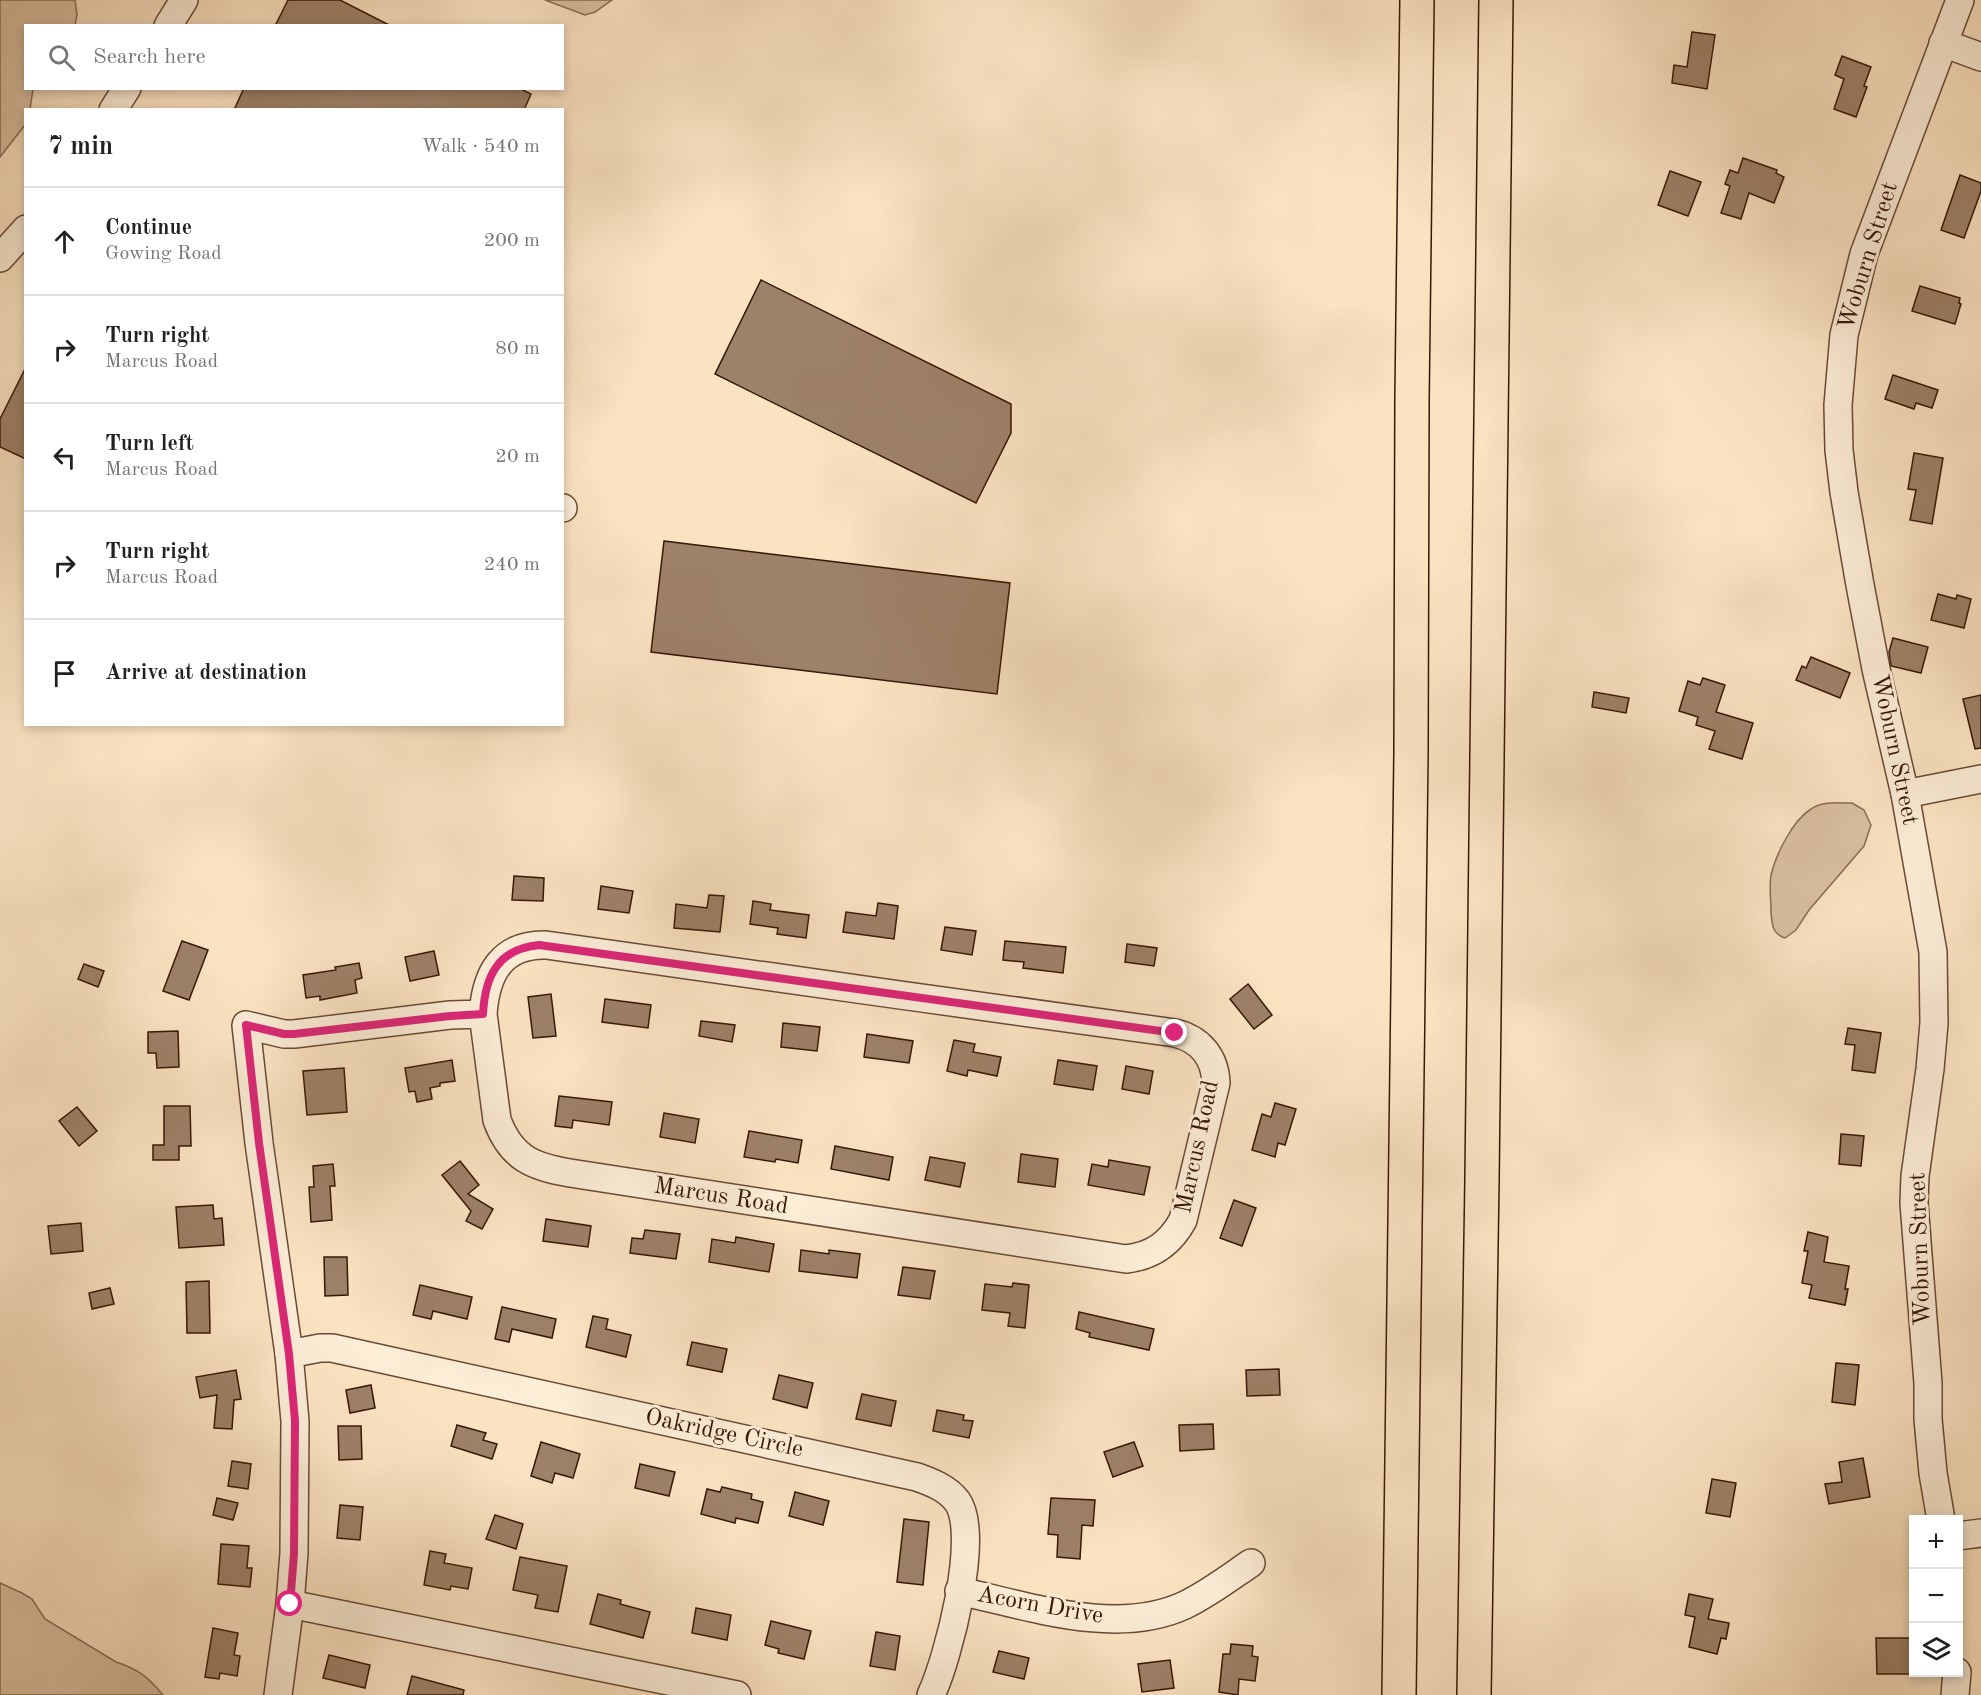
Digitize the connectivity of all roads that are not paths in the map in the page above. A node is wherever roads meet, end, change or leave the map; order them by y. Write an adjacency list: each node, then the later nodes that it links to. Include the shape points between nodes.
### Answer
1 (184, 0): 5 (street)
2 (1417, 0): 26 (highway)
3 (1496, 0): 27 (highway)
4 (1960, 0): 6 (street, Woburn Street)
5 (169, 24)
6 (1943, 43): 7 (street); 13 (street, Woburn Street, via 1864,254 1844,335 1838,395 1844,492 1876,669)
7 (1981, 57)
8 (126, 90): 9 (street)
9 (114, 108)
10 (24, 231): 11 (street)
11 (0, 258)
12 (1981, 779): 13 (street)
13 (1905, 794): 16 (street, Woburn Street, via 1935,977 1931,1057 1914,1203 1928,1419)
14 (483, 1014): 14 (street, Marcus Road, via 502,1135 513,1149 537,1166 1115,1258 1146,1255 1164,1245 1178,1229 1216,1083 1214,1065 1205,1050 1192,1039 1175,1033 546,945 518,950 500,963 487,983); 15 (street, via 294,1034 246,1025)
15 (289, 1354): 20 (street, Oakridge Circle, via 332,1348 917,1477 949,1493 962,1512 966,1547); 21 (street, via 296,1451)
16 (1940, 1515)
17 (1981, 1533): 18 (street)
18 (1963, 1535)
19 (1251, 1563): 20 (street, Acorn Drive, via 1184,1606 1125,1619 1086,1617)
20 (959, 1591): 25 (street, Oakridge Circle, via 941,1670)
21 (290, 1604): 23 (street); 24 (street)
22 (1957, 1677): 28 (street)
23 (278, 1695)
24 (737, 1695)
25 (931, 1695)
26 (1399, 1695)
27 (1474, 1695)
28 (1955, 1695)

